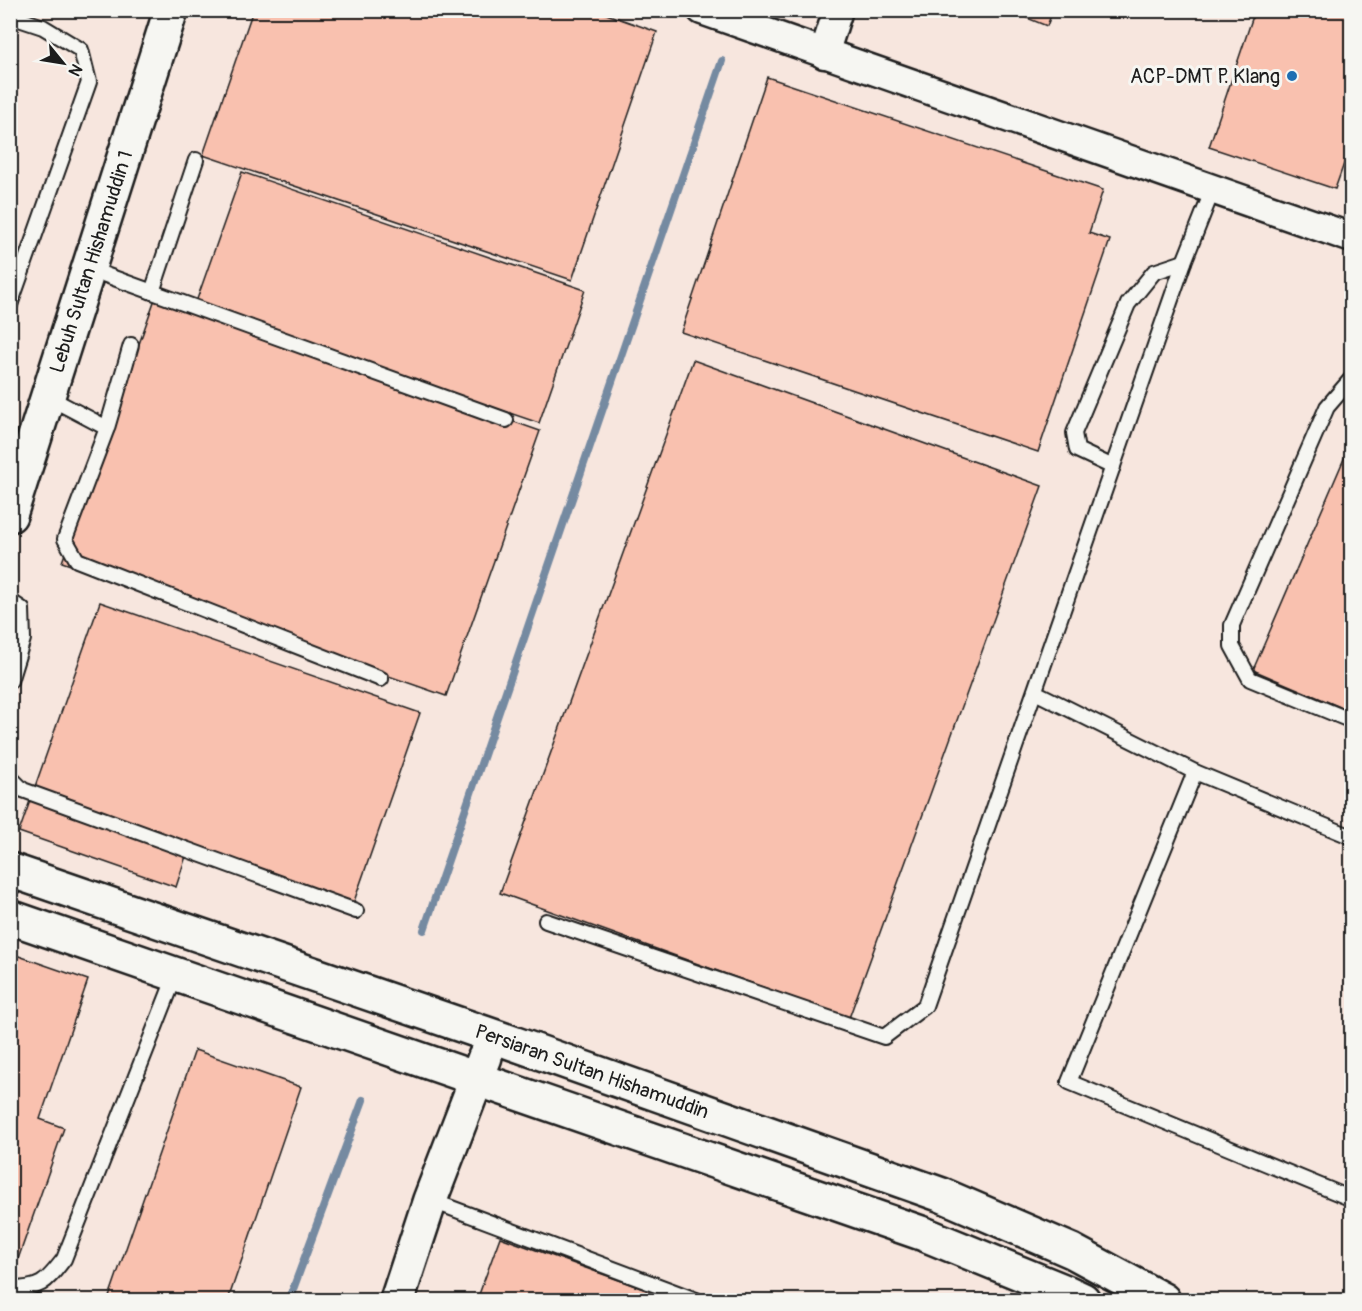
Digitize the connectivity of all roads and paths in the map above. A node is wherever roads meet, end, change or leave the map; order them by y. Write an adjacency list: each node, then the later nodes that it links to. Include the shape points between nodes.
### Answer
1 (171, 10): 10 (street, Lebuh Sultan Hishamuddin 1)
2 (702, 10): 5 (street)
3 (838, 10): 5 (street)
4 (10, 16): 12 (lane, via 43,27 81,50 89,82)
5 (824, 54): 7 (street)
6 (196, 160): 11 (lane)
7 (1213, 189): 8 (street); 9 (lane)
8 (1351, 236)
9 (1184, 262): 18 (lane); 18 (lane, via 1154,272 1128,304 1074,433 1077,450)
10 (88, 269): 11 (lane); 15 (street, Lebuh Sultan Hishamuddin 1)
11 (152, 292): 16 (lane)
12 (10, 305)
13 (131, 345): 17 (lane)
14 (1352, 378): 24 (lane, via 1327,408 1232,625 1232,646 1250,679)
15 (48, 397): 17 (lane); 19 (street, Lebuh Sultan Hishamuddin 1)
16 (506, 420)
17 (107, 428): 21 (lane, via 65,539 77,560)
18 (1113, 467): 23 (lane)
19 (10, 515)
20 (10, 601): 22 (lane, via 22,609 23,639)
21 (381, 679)
22 (10, 681)
23 (1035, 692): 25 (lane); 31 (lane, via 925,1006 884,1037)
24 (1352, 721)
25 (1195, 772): 27 (lane); 35 (lane, via 1070,1082)
26 (10, 777): 29 (lane, via 23,790)
27 (1352, 837)
28 (10, 870): 33 (street, Persiaran Sultan Hishamuddin)
29 (356, 911)
30 (10, 917): 32 (street)
31 (546, 921)
32 (176, 974): 34 (street); 37 (lane, via 64,1259 46,1282 26,1289)
33 (494, 1036): 34 (street); 41 (street, Persiaran Sultan Hishamuddin, via 942,1195 1072,1251)
34 (477, 1077): 36 (street); 40 (street, via 924,1234)
35 (1352, 1199)
36 (430, 1200): 38 (street); 39 (lane)
37 (10, 1289)
38 (397, 1300)
39 (696, 1300)
40 (1083, 1300)
41 (1163, 1300)

